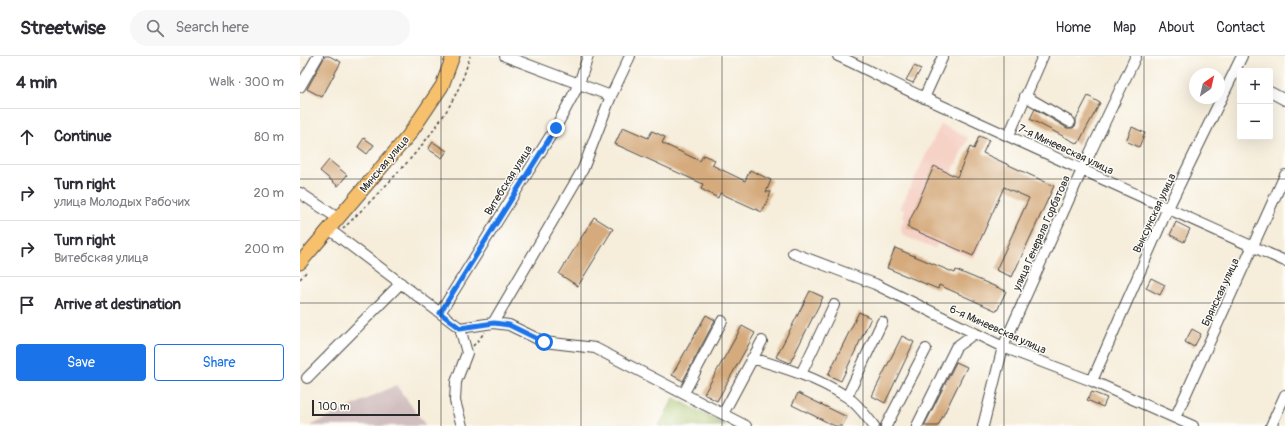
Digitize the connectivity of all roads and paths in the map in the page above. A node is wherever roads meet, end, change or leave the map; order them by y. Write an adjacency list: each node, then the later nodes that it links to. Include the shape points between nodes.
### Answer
1 (318, 56): 16 (street)
2 (453, 56): 28 (main road, Минская улица, via 442,86 409,135)
3 (470, 56): 29 (path, via 460,86 409,161)
4 (505, 56): 15 (street)
5 (588, 56): 15 (street, Витебская улица)
6 (630, 56): 18 (street)
7 (838, 56): 12 (street, 7-я Минеевская улица)
8 (943, 56): 20 (street)
9 (1044, 56): 19 (street)
10 (1136, 56): 24 (street, улица Генерала Горбатова)
11 (1242, 56): 13 (street, Выксунская улица)
12 (850, 58): 20 (street, 7-я Минеевская улица)
13 (1239, 68)
14 (1237, 76): 27 (street, Выксунская улица)
15 (579, 84): 18 (street); 37 (street, Витебская улица, via 556,128)
16 (300, 87)
17 (1273, 94): 21 (street)
18 (611, 96): 40 (street, via 583,169)
19 (1025, 96): 22 (street); 23 (street)
20 (924, 98): 23 (street, 7-я Минеевская улица)
21 (1285, 100)
22 (1070, 122)
23 (1009, 135): 24 (street, 7-я Минеевская улица)
24 (1082, 170): 27 (street, 7-я Минеевская улица); 44 (street, улица Генерала Горбатова)
25 (1285, 175): 30 (street, Брянская улица)
26 (300, 193): 28 (street)
27 (1167, 210): 30 (street, 7-я Минеевская улица); 50 (street, Выксунская улица)
28 (339, 219): 29 (main road, Минская улица)
29 (334, 233): 33 (main road, Минская улица); 35 (street)
30 (1254, 247): 32 (street, 7-я Минеевская улица); 55 (street, Брянская улица)
31 (793, 253): 42 (street, 6-я Минеевская улица, via 875,284)
32 (1285, 261)
33 (305, 266): 34 (path)
34 (300, 279)
35 (401, 283): 37 (street); 49 (street)
36 (834, 305): 48 (street)
37 (440, 313): 41 (street)
38 (722, 321): 51 (street)
39 (882, 322): 53 (street)
40 (494, 323): 41 (street); 46 (path); 51 (street, via 509,325 544,342 595,348)
41 (460, 328): 46 (street)
42 (975, 333): 44 (street, 6-я Минеевская улица); 60 (street, via 956,347)
43 (762, 341): 47 (street)
44 (1003, 347): 50 (street, 6-я Минеевская улица); 61 (street, улица Генерала Горбатова)
45 (926, 349): 59 (street)
46 (467, 353): 56 (street, via 455,388 455,401)
47 (752, 358): 48 (street); 54 (street)
48 (802, 374): 53 (street)
49 (307, 378)
50 (1092, 381): 55 (street, 6-я Минеевская улица)
51 (684, 393): 54 (street)
52 (1285, 395): 63 (street)
53 (847, 397): 58 (street)
54 (723, 414): 57 (street)
55 (1175, 418): 62 (street, 6-я Минеевская улица)
56 (462, 426)
57 (746, 426)
58 (874, 426)
59 (886, 426)
60 (917, 426)
61 (983, 426)
62 (1193, 426)
63 (1271, 426)

